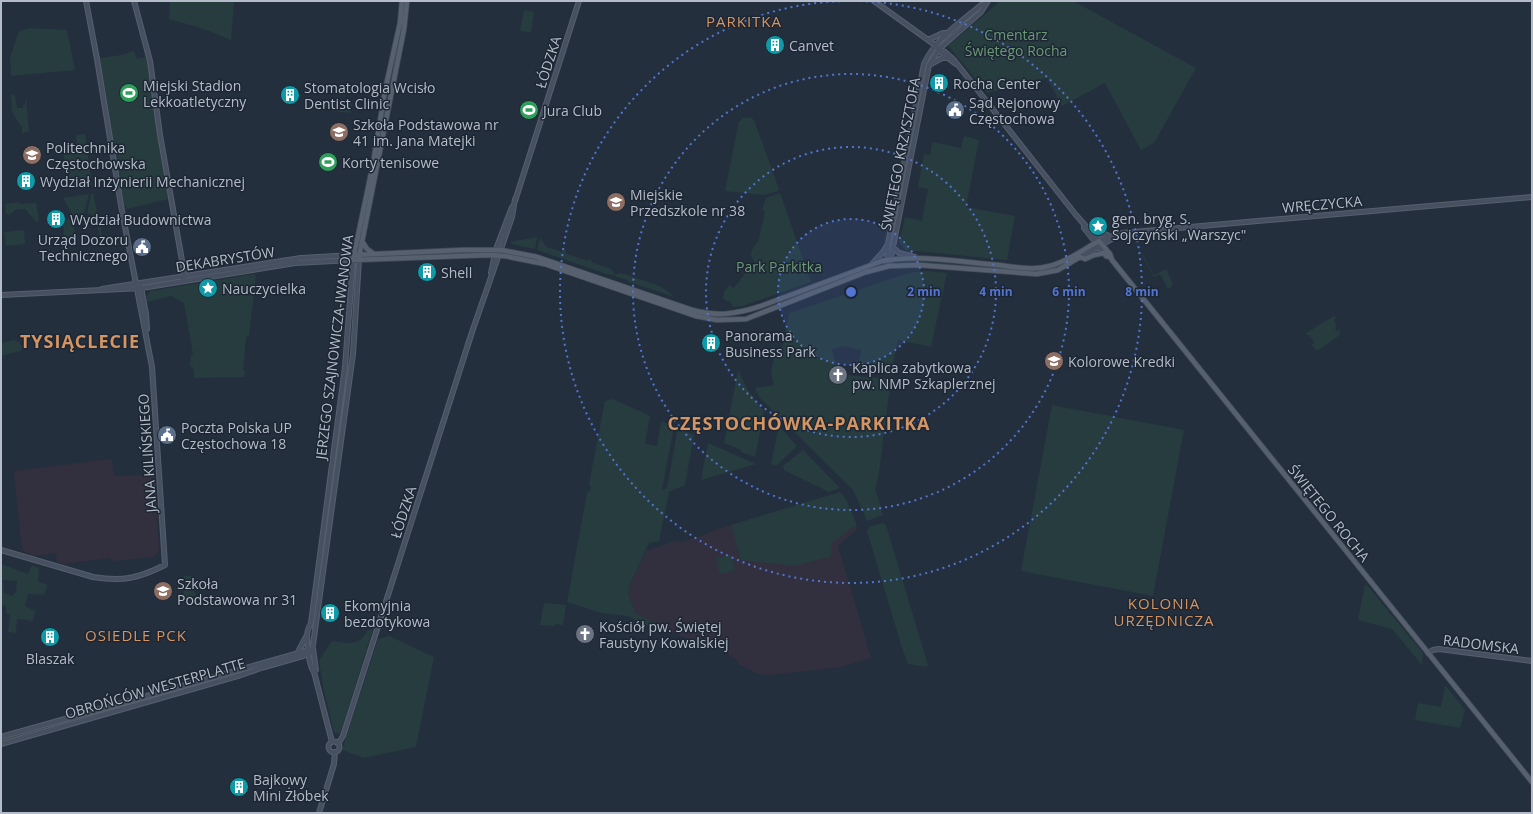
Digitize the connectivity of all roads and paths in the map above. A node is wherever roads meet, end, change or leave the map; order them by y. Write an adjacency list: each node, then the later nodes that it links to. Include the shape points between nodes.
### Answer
1 (86, 1): 39 (street, JANA KILIŃSKIEGO)
2 (134, 1): 37 (street, via 150,61)
3 (402, 1): 27 (main road, JERZEGO SZAJNOWICZA-IWANOWA, via 400,23)
4 (406, 1): 20 (main road, JERZEGO SZAJNOWICZA-IWANOWA, via 404,29)
5 (579, 1): 24 (street, ŁÓDZKA, via 515,199 512,217)
6 (874, 1): 9 (street, ŚWIĘTEGO ROCHA)
7 (986, 3): 8 (street, ŚWIĘTEGO KRZYSZTOFA, via 980,5); 11 (street, ŚWIĘTEGO KRZYSZTOFA, via 981,12)
8 (948, 33): 9 (street, via 943,32); 10 (street, ŚWIĘTEGO KRZYSZTOFA)
9 (928, 40): 10 (street, ŚWIĘTEGO ROCHA)
10 (935, 45): 11 (street, ŚWIĘTEGO ROCHA); 21 (street, ŚWIĘTEGO KRZYSZTOFA, via 926,58 920,75)
11 (939, 49): 12 (street, ŚWIĘTEGO ROCHA); 13 (street, ŚWIĘTEGO ROCHA, via 947,53); 14 (street, ŚWIĘTEGO KRZYSZTOFA)
12 (947, 58): 13 (street, ŚWIĘTEGO ROCHA); 14 (street)
13 (956, 64): 16 (street, ŚWIĘTEGO ROCHA)
14 (929, 65): 23 (street, ŚWIĘTEGO KRZYSZTOFA)
15 (1532, 197): 19 (street, WRĘCZYCKA, via 1122,233)
16 (1084, 225): 17 (street, ŚWIĘTEGO ROCHA); 22 (street, ŚWIĘTEGO ROCHA)
17 (1095, 236): 18 (street); 22 (street, ŚWIĘTEGO ROCHA)
18 (1109, 236): 19 (street, WRĘCZYCKA); 22 (street, WRĘCZYCKA)
19 (1115, 236): 22 (street, WRĘCZYCKA)
20 (362, 241): 26 (main road); 28 (main road, JERZEGO SZAJNOWICZA-IWANOWA)
21 (888, 244): 34 (street, ŚWIĘTEGO KRZYSZTOFA); 35 (street)
22 (1099, 244): 25 (street, ŚWIĘTEGO ROCHA); 29 (street); 30 (main road, ŚWIĘTEGO ROCHA); 31 (main road, via 1055,265 1041,268)
23 (893, 247): 31 (street, via 898,253); 34 (street, ŚWIĘTEGO KRZYSZTOFA)
24 (498, 252): 26 (main road); 33 (main road); 35 (main road, via 537,256 692,310 718,315 746,311); 36 (main road, via 545,264 696,316 723,321 750,317 866,272); 50 (street, ŁÓDZKA)
25 (1104, 253): 29 (main road, via 1094,254 1085,259); 30 (main road, ŚWIĘTEGO ROCHA)
26 (374, 254): 28 (main road)
27 (354, 255): 28 (main road); 32 (main road, JERZEGO SZAJNOWICZA-IWANOWA); 37 (street, DEKABRYSTÓW, via 301,258)
28 (359, 255): 33 (main road, JERZEGO SZAJNOWICZA-IWANOWA)
29 (1080, 257): 36 (main road, via 1058,270 1037,274 919,265)
30 (1110, 257): 45 (main road, ŚWIĘTEGO ROCHA)
31 (920, 258): 34 (main road)
32 (353, 260): 33 (main road); 38 (street, DEKABRYSTÓW, via 295,263); 42 (street, JERZEGO SZAJNOWICZA-IWANOWA, via 345,367 311,623)
33 (359, 260): 43 (street, JERZEGO SZAJNOWICZA-IWANOWA, via 353,354 314,638)
34 (889, 260): 35 (main road); 36 (street)
35 (872, 264)
36 (889, 266)
37 (184, 276): 38 (street); 39 (street, DEKABRYSTÓW)
38 (182, 281): 39 (street, DEKABRYSTÓW)
39 (139, 287): 40 (street, DEKABRYSTÓW); 41 (street, JANA KILIŃSKIEGO, via 147,317 153,371 165,566 138,577 108,580 93,578)
40 (1, 295)
41 (1, 550)
42 (307, 634): 43 (street, JERZEGO SZAJNOWICZA-IWANOWA); 44 (street)
43 (310, 651): 44 (street, OBROŃCÓW WESTERPLATTE); 48 (street, JERZEGO SZAJNOWICZA-IWANOWA, via 312,670); 49 (street, OBROŃCÓW WESTERPLATTE, via 233,678)
44 (298, 652): 47 (street, OBROŃCÓW WESTERPLATTE)
45 (1428, 653): 46 (street, RADOMSKA, via 1439,649); 52 (main road, ŚWIĘTEGO ROCHA)
46 (1532, 661)
47 (1, 737)
48 (332, 742): 50 (street); 51 (street, via 329,749)
49 (1, 744)
50 (338, 744): 51 (street, via 339,749)
51 (335, 752): 53 (street, via 334,764)
52 (1532, 782)
53 (319, 813)

